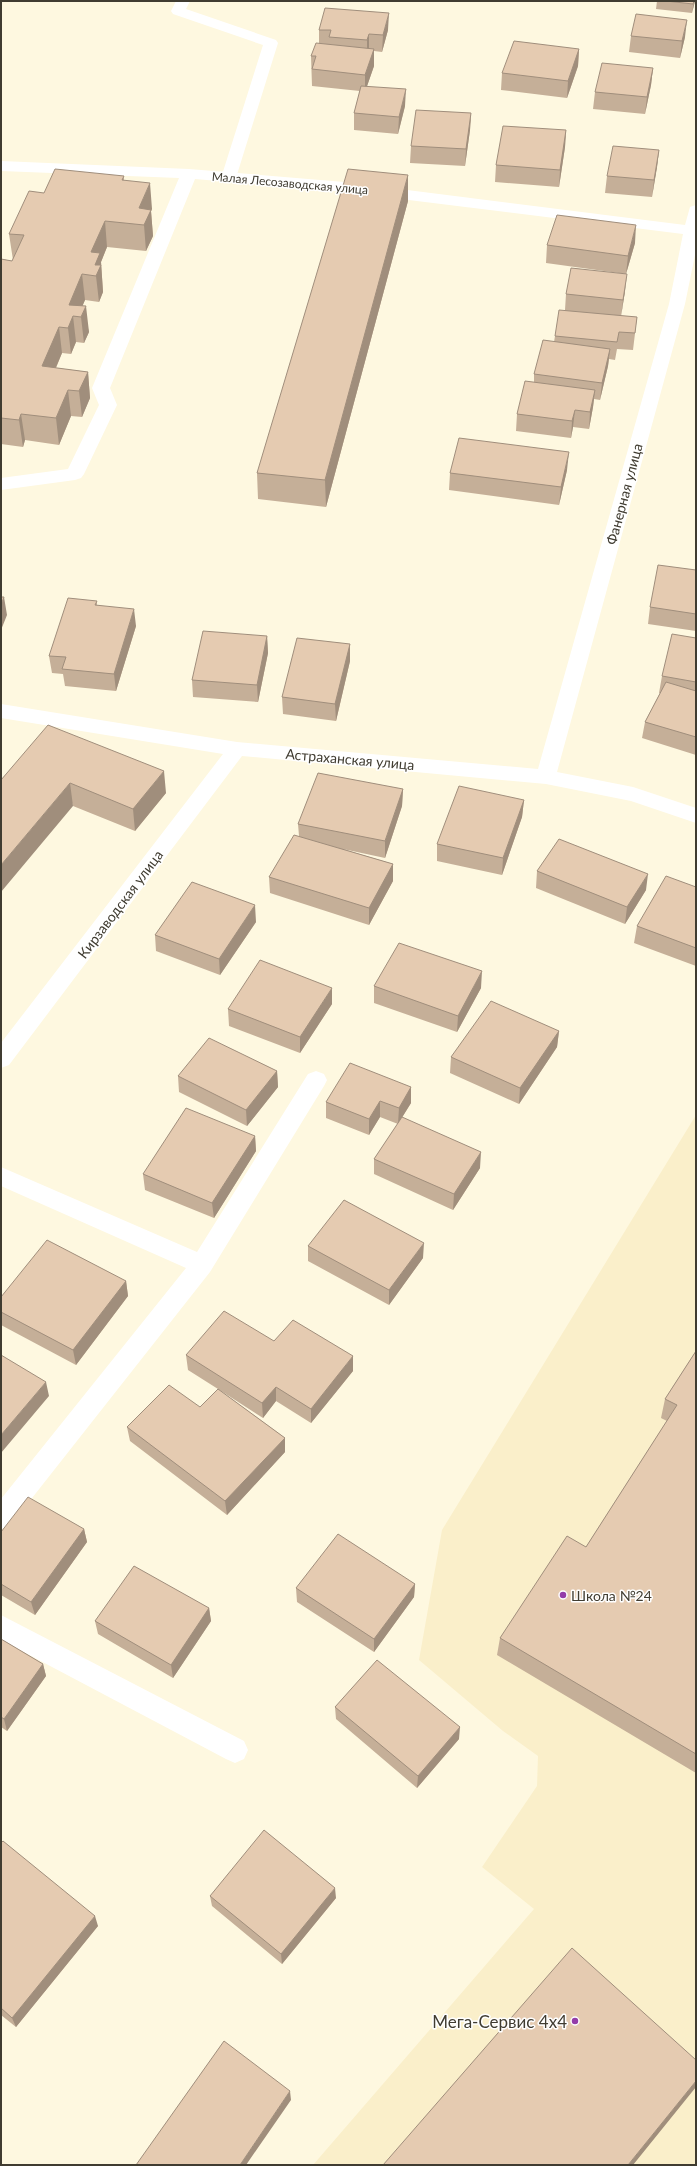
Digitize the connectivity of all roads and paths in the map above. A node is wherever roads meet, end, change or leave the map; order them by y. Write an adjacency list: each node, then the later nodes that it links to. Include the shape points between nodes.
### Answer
1 (183, 1): 4 (street, via 178,11 271,43)
2 (1, 166): 3 (street, Малая Лесозаводская улица)
3 (189, 174): 4 (street, Малая Лесозаводская улица); 7 (street, via 101,388 108,405 75,474)
4 (229, 178): 6 (street, Малая Лесозаводская улица, via 344,187)
5 (696, 210): 6 (street, Фанерная улица)
6 (694, 230): 10 (street, Фанерная улица, via 677,304)
7 (1, 484)
8 (1, 711): 9 (street, Астраханская улица)
9 (237, 749): 10 (street, Астраханская улица); 12 (street, Кирзаводская улица)
10 (546, 777): 11 (street, Астраханская улица, via 634,794)
11 (696, 816)
12 (1, 1059)
13 (316, 1080): 15 (street)
14 (1, 1176): 15 (street)
15 (202, 1265): 16 (street)
16 (1, 1518)
17 (1, 1627): 18 (street)
18 (235, 1750)

